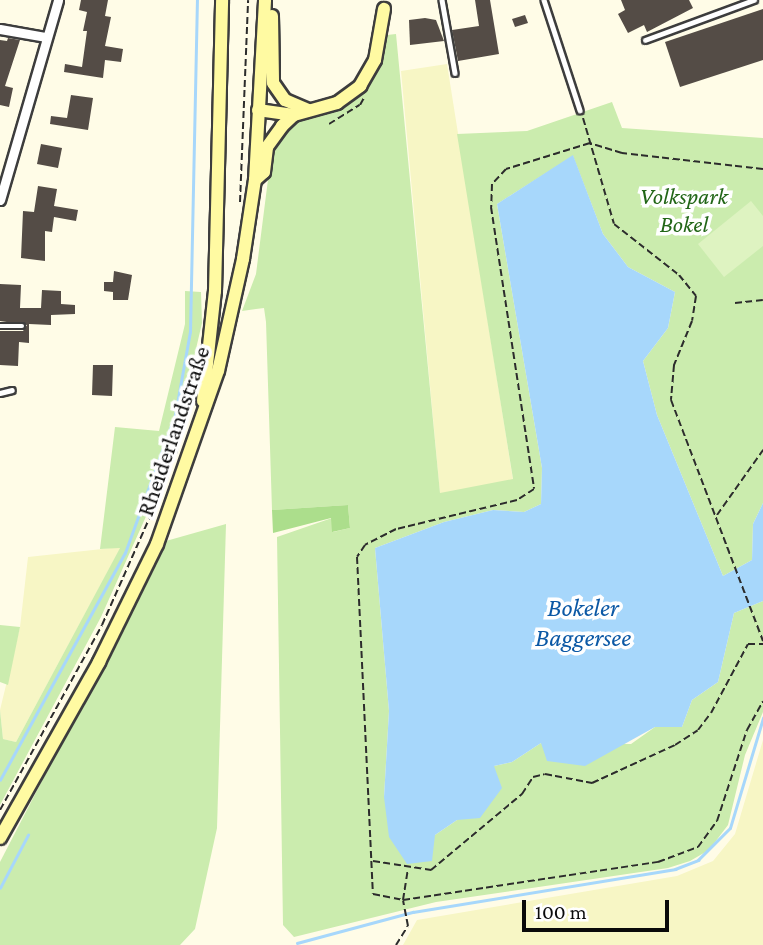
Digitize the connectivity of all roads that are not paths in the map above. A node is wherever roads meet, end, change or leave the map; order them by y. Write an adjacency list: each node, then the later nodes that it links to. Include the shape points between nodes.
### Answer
1 (58, 0): 10 (street)
2 (222, 0): 24 (main road, via 215,291)
3 (265, 0): 13 (main road, Rheiderlandstraße)
4 (273, 0): 14 (main road, via 273,83 285,100)
5 (442, 0): 12 (lane)
6 (544, 0): 15 (lane)
7 (754, 0): 11 (lane)
8 (384, 9): 14 (main road, via 375,60 360,86 337,103)
9 (0, 29): 10 (street)
10 (46, 37): 17 (street)
11 (645, 40)
12 (455, 73)
13 (258, 110): 16 (main road); 18 (main road, Rheiderlandstraße)
14 (310, 110): 16 (main road)
15 (580, 110)
16 (294, 115): 18 (main road, via 273,136 264,172)
17 (3, 179): 19 (street)
18 (255, 180): 24 (main road, Rheiderlandstraße, via 231,321)
19 (0, 200)
20 (0, 326): 21 (lane)
21 (22, 326)
22 (12, 390): 23 (lane)
23 (0, 393)
24 (202, 420): 25 (main road, Rheiderlandstraße, via 181,483 134,592)
25 (0, 838)

